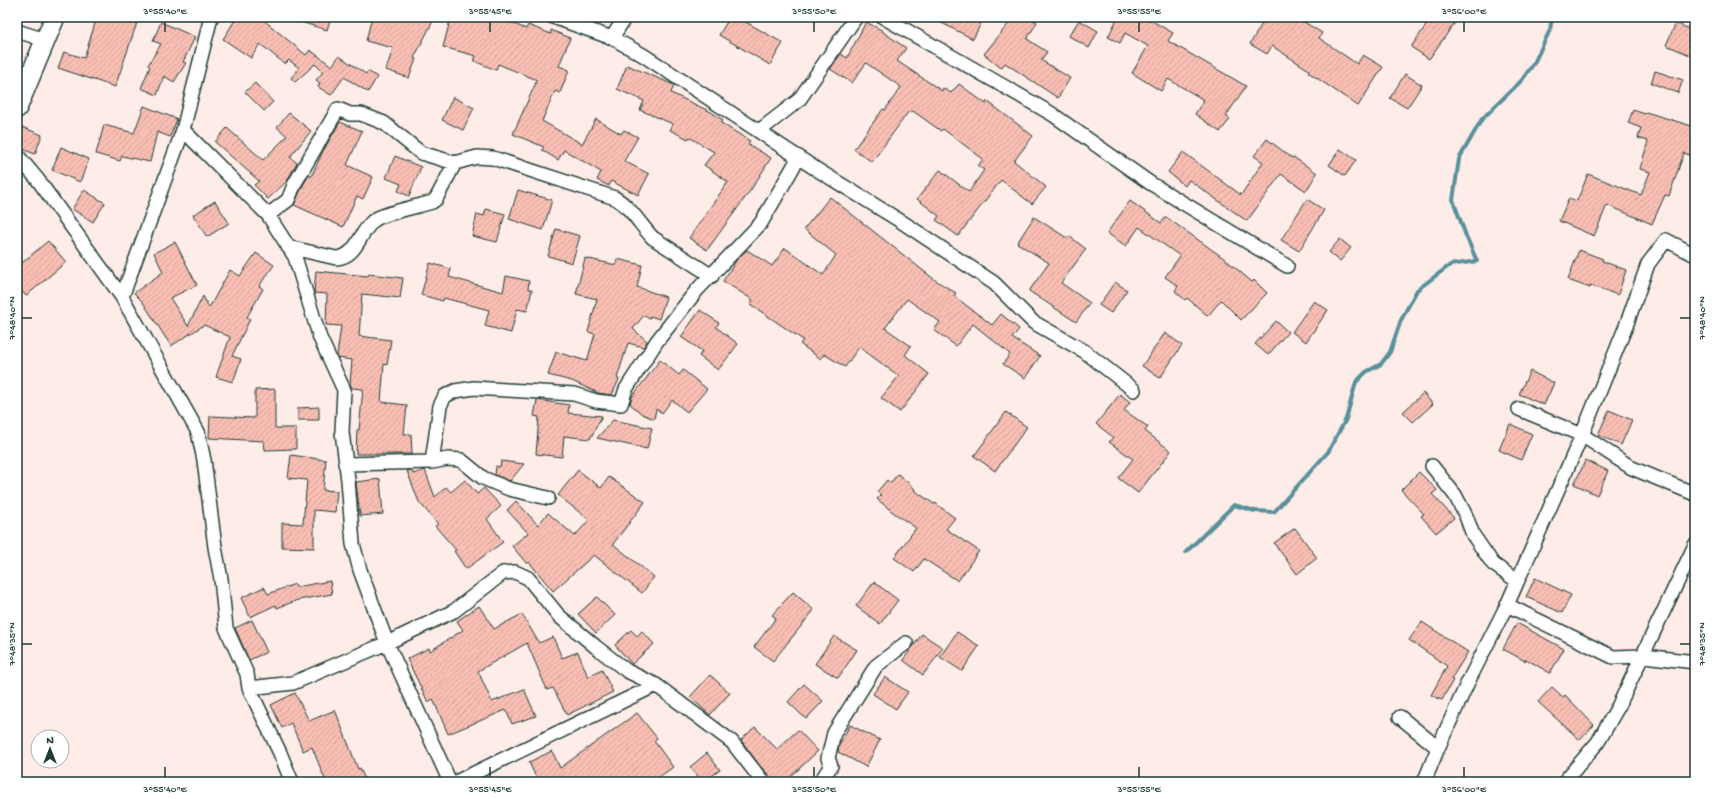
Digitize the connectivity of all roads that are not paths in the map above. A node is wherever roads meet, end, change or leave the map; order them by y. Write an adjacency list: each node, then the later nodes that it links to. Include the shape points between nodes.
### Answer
1 (55, 17): 9 (street)
2 (211, 17): 11 (street)
3 (553, 17): 8 (street)
4 (625, 17): 8 (street)
5 (856, 17): 12 (street, via 799,100)
6 (883, 17): 19 (street, via 1052,114 1150,184)
7 (17, 32): 9 (street)
8 (612, 38): 12 (street, via 643,55)
9 (45, 40): 10 (street)
10 (17, 108)
11 (183, 130): 16 (street); 21 (street)
12 (759, 131): 14 (street)
13 (17, 155): 21 (street)
14 (799, 157): 20 (street, via 761,223); 22 (street, via 994,283 1033,322 1084,351)
15 (456, 163): 16 (street, via 421,153 384,123 338,109 295,183 288,200); 17 (street, via 436,199 373,220 350,254 342,258); 20 (street, via 476,158 493,158 615,198 626,204 654,238)
16 (268, 215): 17 (street)
17 (288, 246): 26 (street, via 295,257 320,338 344,390 342,432)
18 (1695, 254): 24 (street, via 1666,240 1648,264)
19 (1287, 266)
20 (712, 276): 25 (street, via 697,290 657,341 626,389 621,404 596,401 574,394 474,388 455,391 445,396 440,406)
21 (122, 297): 38 (street, via 198,432 226,628 247,674)
22 (1134, 390)
23 (1519, 409): 24 (street)
24 (1582, 435): 28 (street, via 1632,468); 31 (street)
25 (432, 462): 26 (street); 29 (street, via 461,460 483,478 509,489)
26 (345, 464): 33 (street, via 353,544)
27 (1432, 466): 31 (street, via 1455,495 1473,535 1494,564)
28 (1695, 494)
29 (548, 498)
30 (1695, 545): 35 (street)
31 (1517, 581): 32 (street)
32 (1507, 605): 35 (street, via 1613,657); 40 (street)
33 (387, 643): 37 (street, via 454,611 503,574 515,572 528,578 560,616 596,647 627,671); 38 (street, via 293,683); 42 (street)
34 (906, 643): 45 (street, via 876,666 834,733 828,758 831,766)
35 (1644, 656): 36 (street); 47 (street, via 1598,742)
36 (1695, 662)
37 (656, 685): 43 (street); 44 (street, via 732,742)
38 (249, 688): 41 (street)
39 (1400, 717): 40 (street)
40 (1438, 748): 46 (street)
41 (292, 782)
42 (450, 782)
43 (456, 782)
44 (763, 782)
45 (820, 782)
46 (1424, 782)
47 (1564, 782)

